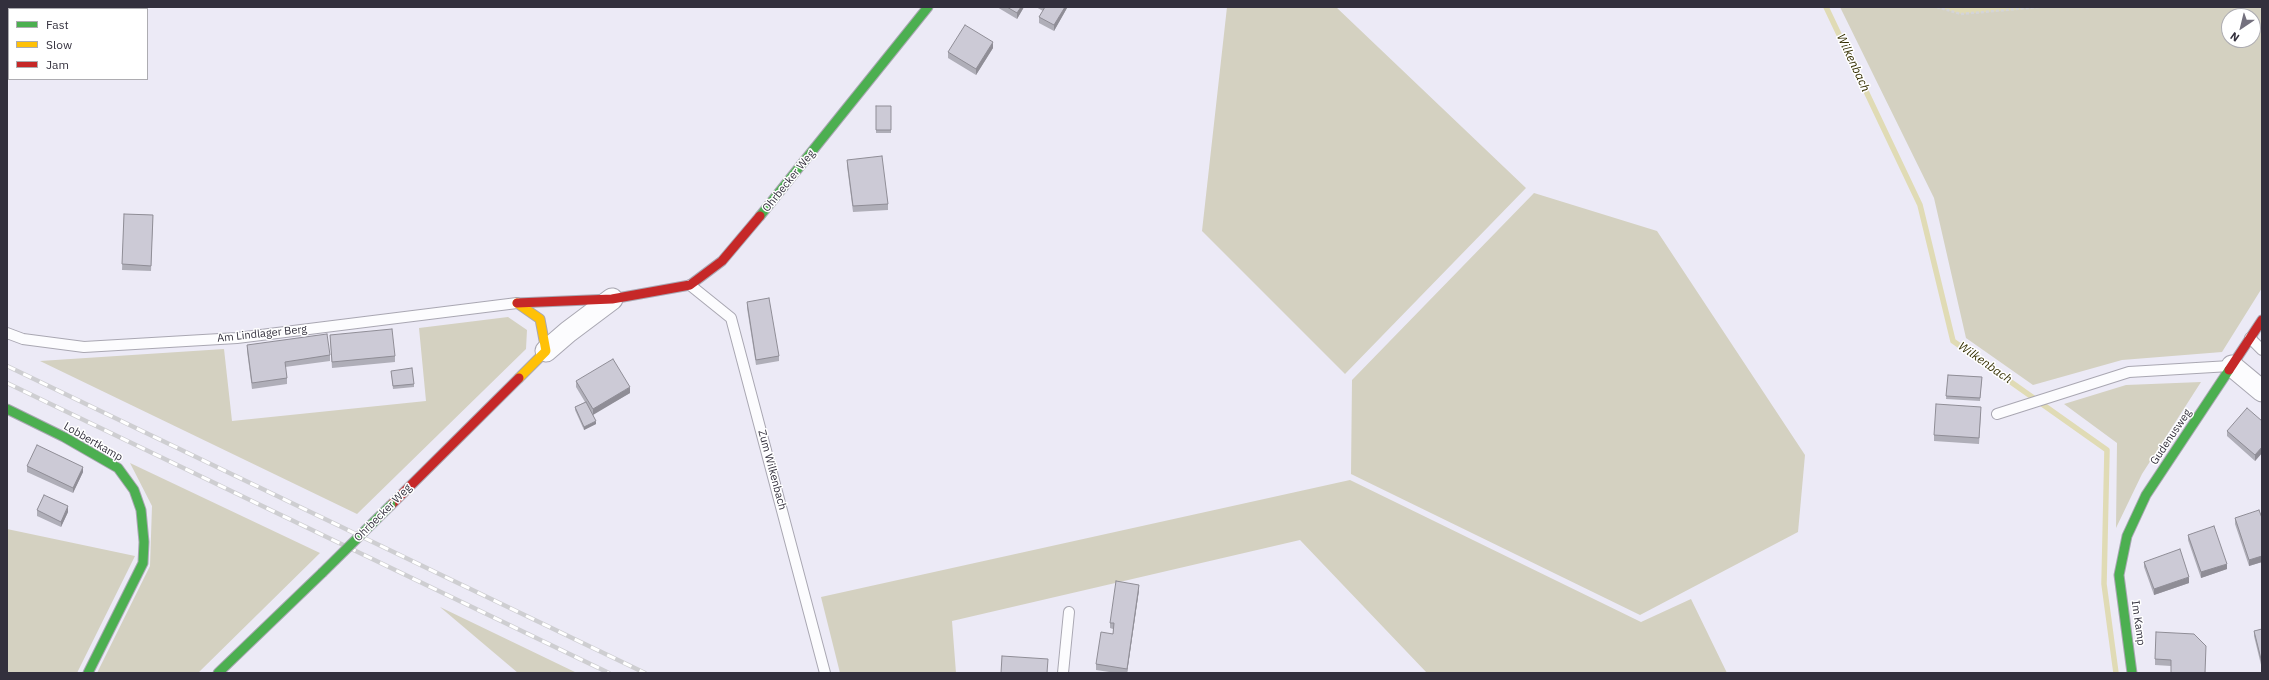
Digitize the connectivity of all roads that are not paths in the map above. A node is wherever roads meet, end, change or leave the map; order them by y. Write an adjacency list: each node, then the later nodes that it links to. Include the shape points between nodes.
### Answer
1 (928, 7): 2 (street, Ohrbecker Weg, via 743,237 722,260)
2 (690, 285): 3 (street, Ohrbecker Weg); 18 (lane, Zum Wilkenbach, via 731,318)
3 (612, 299): 4 (street, Ohrbecker Weg); 9 (street, Ohrbecker Weg)
4 (517, 303): 6 (lane, Am Lindlager Berg, via 237,338 84,347 23,339); 9 (street, via 540,319)
5 (2262, 320): 7 (street, Gudenusweg)
6 (7, 333)
7 (2250, 338): 8 (lane); 10 (street, Gudenusweg)
8 (2262, 350)
9 (546, 351): 17 (street, Ohrbecker Weg, bridge)
10 (2232, 366): 11 (street); 13 (lane, via 2129,372); 14 (street, Gudenusweg, via 2146,495 2127,536)
11 (2262, 391)
12 (7, 410): 16 (street, Lobbertkamp, via 64,437 118,468 134,490 141,510 143,563)
13 (1997, 414)
14 (2119, 576): 20 (street, Im Kamp)
15 (1068, 612): 19 (lane)
16 (88, 673)
17 (218, 673)
18 (826, 673)
19 (1063, 673)
20 (2132, 673)

